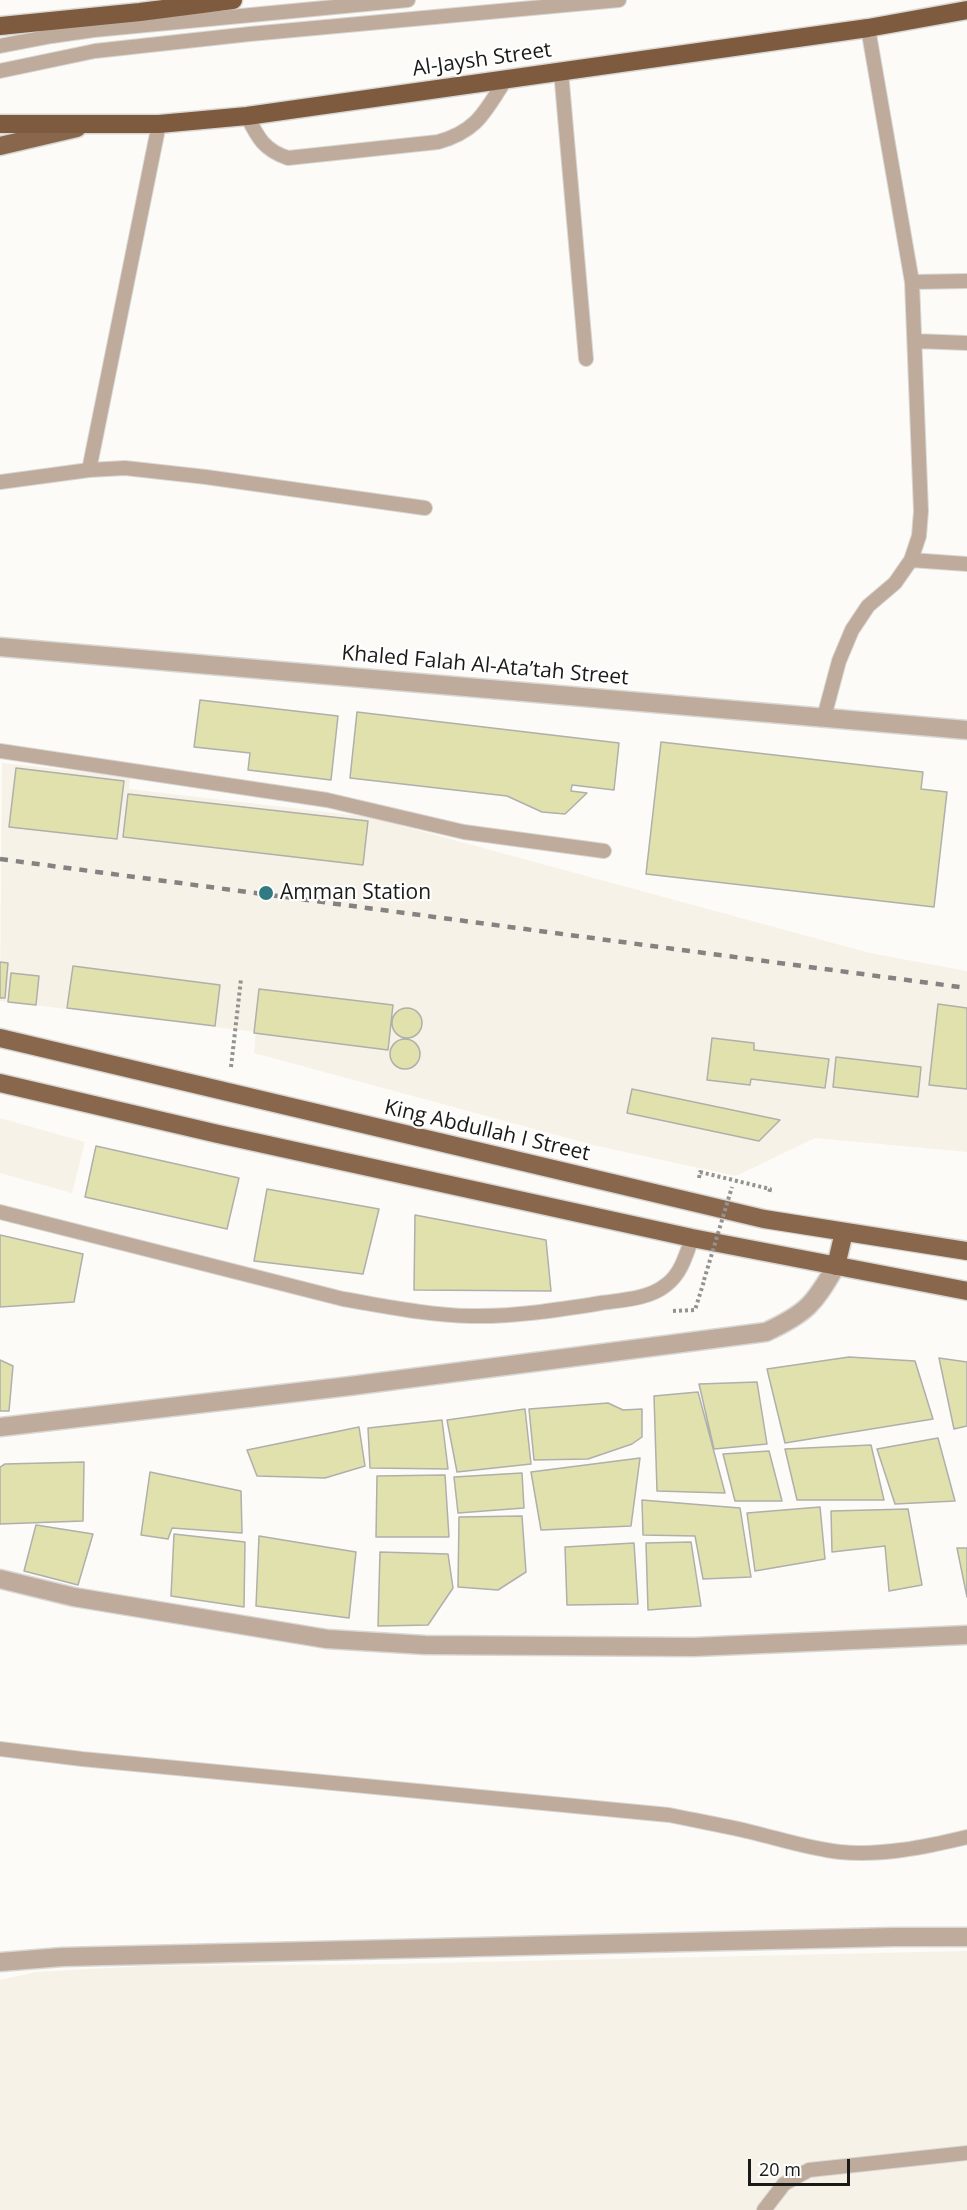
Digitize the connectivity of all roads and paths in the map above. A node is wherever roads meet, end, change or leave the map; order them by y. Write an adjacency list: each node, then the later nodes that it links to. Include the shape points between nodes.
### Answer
1 (233, 0): 5 (highway)
2 (408, 0): 7 (lane, via 94,30)
3 (619, 0): 8 (lane, via 95,51)
4 (967, 10): 6 (highway, Al-Jaysh Street)
5 (0, 26)
6 (868, 28): 9 (highway, Al-Jaysh Street); 17 (lane)
7 (0, 46)
8 (0, 71)
9 (561, 71): 10 (highway, Al-Jaysh Street); 20 (lane)
10 (506, 79): 11 (highway, Al-Jaysh Street); 11 (lane, via 471,128 438,142 288,158 264,145)
11 (247, 116): 13 (highway, Al-Jaysh Street)
12 (0, 124): 14 (highway, Al-Jaysh Street)
13 (159, 124): 14 (highway, Al-Jaysh Street); 21 (lane)
14 (88, 125): 15 (main road)
15 (0, 146)
16 (967, 281): 17 (lane)
17 (912, 282): 18 (lane)
18 (915, 341): 19 (lane); 24 (lane, via 921,511 919,536)
19 (967, 343)
20 (586, 359)
21 (89, 470): 22 (lane); 23 (lane, via 163,471)
22 (0, 482)
23 (425, 508)
24 (911, 560): 25 (lane); 27 (lane, via 895,583 868,606 852,630)
25 (967, 564)
26 (0, 647): 27 (street, Khaled Falah Al-Ata’tah Street)
27 (824, 717): 28 (street, Khaled Falah Al-Ata’tah Street)
28 (967, 730)
29 (0, 751): 30 (lane, via 327,800 464,832)
30 (604, 851)
31 (241, 980): 34 (path)
32 (0, 1038): 34 (main road, King Abdullah I Street)
33 (0, 1083): 38 (main road)
34 (228, 1092): 37 (main road, King Abdullah I Street, via 764,1218)
35 (732, 1187): 42 (path, bridge, via 695,1310)
36 (0, 1212): 38 (lane, via 343,1299 470,1316 557,1310 653,1293 677,1275)
37 (844, 1232): 39 (main road, King Abdullah I Street); 40 (main road)
38 (692, 1238): 40 (main road)
39 (967, 1251)
40 (836, 1266): 41 (main road); 43 (street, via 817,1298 794,1319 766,1332)
41 (967, 1291)
42 (670, 1311)
43 (0, 1427)
44 (0, 1579): 45 (street, via 74,1597 305,1635 425,1646 694,1647)
45 (967, 1635)
46 (0, 1749): 47 (lane, via 669,1815 840,1852 885,1852)
47 (967, 1837)
48 (967, 1938): 49 (street, via 73,1957)
49 (0, 1962)
50 (967, 2153): 51 (lane, via 809,2170 784,2184)
51 (764, 2210)

